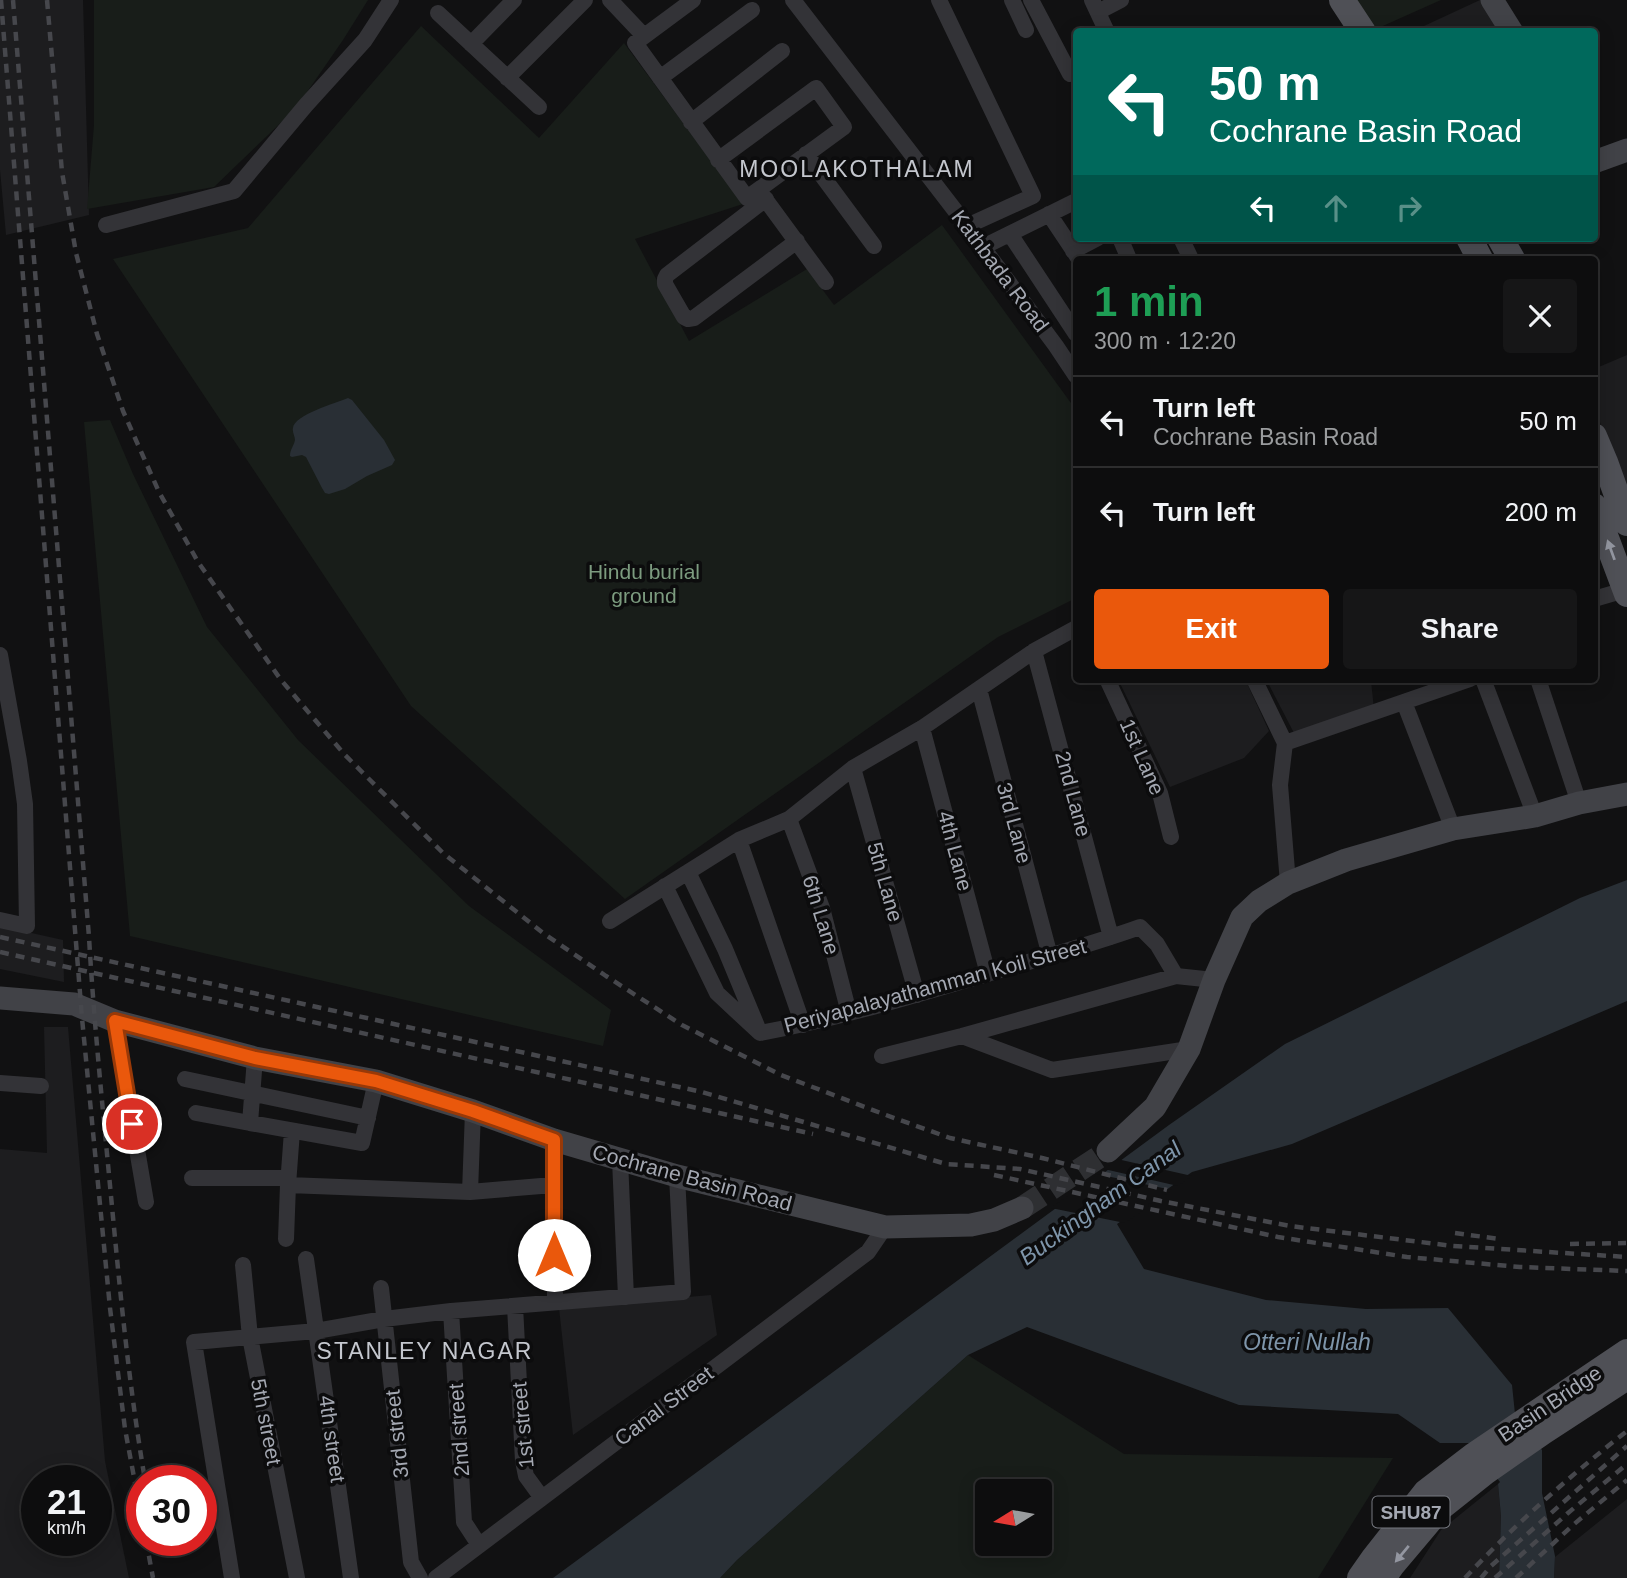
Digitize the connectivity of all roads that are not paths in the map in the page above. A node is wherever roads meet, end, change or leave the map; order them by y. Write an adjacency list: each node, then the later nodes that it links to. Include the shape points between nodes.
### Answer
1 (391, 0): 37 (street, via 365,40 234,191)
2 (514, 0): 23 (street)
3 (585, 0): 26 (street)
4 (610, 0): 22 (street)
5 (693, 0): 22 (street)
6 (793, 0): 38 (street, Kathbada Road)
7 (939, 0): 38 (street, via 1033,196)
8 (1012, 0): 21 (street)
9 (1031, 0): 25 (street)
10 (1121, 0): 14 (street)
11 (1324, 0): 18 (main road)
12 (1342, 0): 19 (main road)
13 (1492, 0): 20 (main road)
14 (1095, 6): 17 (street)
15 (752, 10): 27 (street)
16 (438, 13): 23 (street)
17 (1105, 28)
18 (1341, 28)
19 (1360, 28)
20 (1510, 28)
21 (1026, 30)
22 (640, 40): 27 (street)
23 (471, 44): 26 (street)
24 (782, 51): 29 (street)
25 (1070, 74)
26 (507, 78): 28 (street)
27 (660, 78): 29 (street)
28 (540, 107)
29 (691, 122): 32 (street)
30 (1627, 150): 33 (main road)
31 (806, 154): 32 (street, via 844,127 816,88); 34 (street); 42 (street)
32 (718, 160): 34 (street)
33 (1598, 161)
34 (757, 196): 40 (street); 40 (street, via 667,275 665,284 684,317 694,318)
35 (1073, 202): 36 (street)
36 (1049, 214): 39 (street); 44 (street)
37 (106, 225)
38 (967, 226): 43 (street, Kathbada Road)
39 (1010, 234): 43 (street); 46 (street)
40 (797, 241): 45 (street)
41 (1093, 242): 44 (street)
42 (874, 246)
43 (983, 247): 48 (street, Kathbada Road)
44 (1076, 255)
45 (826, 282)
46 (1073, 330)
47 (1073, 337): 48 (street)
48 (1056, 346): 49 (street, Kathbada Road)
49 (1073, 372)
50 (1600, 464): 52 (main road)
51 (1598, 517): 53 (main road, one-way to 51)
52 (1627, 523)
53 (1626, 592): 54 (street)
54 (1598, 598)
55 (1073, 630): 56 (street)
56 (1034, 651): 64 (street); 81 (street, 2nd Lane)
57 (0, 655): 58 (street)
58 (0, 661): 79 (street, via 25,804 27,926)
59 (1110, 683): 74 (street, 1st Lane, via 1160,793)
60 (1256, 683): 67 (street)
61 (1459, 683): 65 (street)
62 (1485, 683): 71 (street)
63 (1539, 683): 70 (street)
64 (979, 689): 66 (street); 82 (street, 3rd Lane)
65 (1404, 702): 67 (street); 73 (street)
66 (922, 728): 68 (street); 83 (street, 4th Lane)
67 (1285, 743): 77 (street, via 1280,785)
68 (853, 768): 72 (street); 86 (street, 5th Lane)
69 (1623, 793): 70 (main road)
70 (1579, 803): 71 (main road)
71 (1535, 816): 73 (main road)
72 (789, 819): 75 (street); 88 (street, 6th Lane, via 822,908)
73 (1453, 830): 77 (main road, via 1346,860)
74 (1171, 837)
75 (739, 840): 76 (street); 90 (street)
76 (688, 872): 78 (street); 91 (street)
77 (1288, 883): 85 (main road, via 1242,918)
78 (665, 886): 80 (street); 91 (street, Periyapalayathamman Koil Street, via 717,993)
79 (0, 920)
80 (610, 921)
81 (1111, 937): 82 (street, Periyapalayathamman Koil Street); 84 (street, Periyapalayathamman Koil Street, via 1140,927 1157,944)
82 (1050, 956): 83 (street, Periyapalayathamman Koil Street)
83 (988, 974): 86 (street, Periyapalayathamman Koil Street)
84 (1176, 976): 85 (street); 92 (street)
85 (1214, 980): 93 (main road)
86 (917, 995): 88 (street, Periyapalayathamman Koil Street)
87 (0, 998): 89 (main road, Cochrane Basin Road, via 74,1004)
88 (849, 1013): 90 (street, Periyapalayathamman Koil Street)
89 (115, 1021): 95 (main road, Cochrane Basin Road); 114 (street)
90 (803, 1025): 91 (street, Periyapalayathamman Koil Street)
91 (760, 1033)
92 (962, 1036): 93 (street, via 1052,1070); 94 (street)
93 (1189, 1049): 107 (main road, via 1156,1107)
94 (882, 1056)
95 (255, 1058): 97 (main road, Cochrane Basin Road); 100 (street)
96 (186, 1079): 100 (street)
97 (376, 1081): 101 (main road, Cochrane Basin Road); 103 (street)
98 (0, 1083): 99 (street)
99 (41, 1086)
100 (252, 1094): 103 (street); 104 (street)
101 (473, 1111): 106 (main road, Cochrane Basin Road); 113 (street)
102 (196, 1113): 104 (street)
103 (368, 1118): 105 (street, via 362,1143)
104 (250, 1123): 105 (street)
105 (292, 1131): 111 (street)
106 (554, 1140): 108 (main road, Cochrane Basin Road); 112 (street)
107 (1108, 1151)
108 (620, 1160): 109 (main road, Cochrane Basin Road); 121 (street)
109 (677, 1177): 116 (main road, Cochrane Basin Road); 121 (street, via 683,1293)
110 (192, 1178): 111 (street)
111 (288, 1181): 113 (street); 117 (street)
112 (553, 1185): 113 (street); 122 (street)
113 (470, 1192)
114 (145, 1202)
115 (1022, 1208): 116 (main road, Cochrane Basin Road, via 971,1225)
116 (885, 1227): 132 (street, Canal Street, via 868,1252)
117 (286, 1239)
118 (306, 1259): 126 (street, 4th street)
119 (243, 1265): 127 (street, 5th street)
120 (381, 1288): 125 (street, 3rd street)
121 (626, 1297): 122 (street)
122 (555, 1302): 123 (street)
123 (515, 1306): 124 (street); 132 (street, 1st street, via 523,1461 526,1476)
124 (451, 1311): 125 (street); 133 (street, 2nd street, via 464,1522)
125 (384, 1319): 126 (street); 137 (street, 3rd street, via 411,1562)
126 (316, 1331): 127 (street); 136 (street, 4th street)
127 (250, 1337): 134 (street, via 194,1342); 135 (street, 5th street)
128 (1627, 1352): 130 (main road, Basin Bridge / SHU87)
129 (1627, 1377): 130 (main road, Basin Bridge / SHU87)
130 (1537, 1424): 131 (main road, Basin Bridge / SHU87)
131 (1479, 1464): 139 (main road, SHU87, via 1426,1492); 140 (main road, SHU87, one-way to 140)
132 (542, 1498): 133 (street, Canal Street)
133 (480, 1545): 138 (street, Canal Street)
134 (232, 1578)
135 (297, 1578)
136 (351, 1578)
137 (420, 1578)
138 (436, 1578)
139 (1360, 1578)
140 (1383, 1578)

